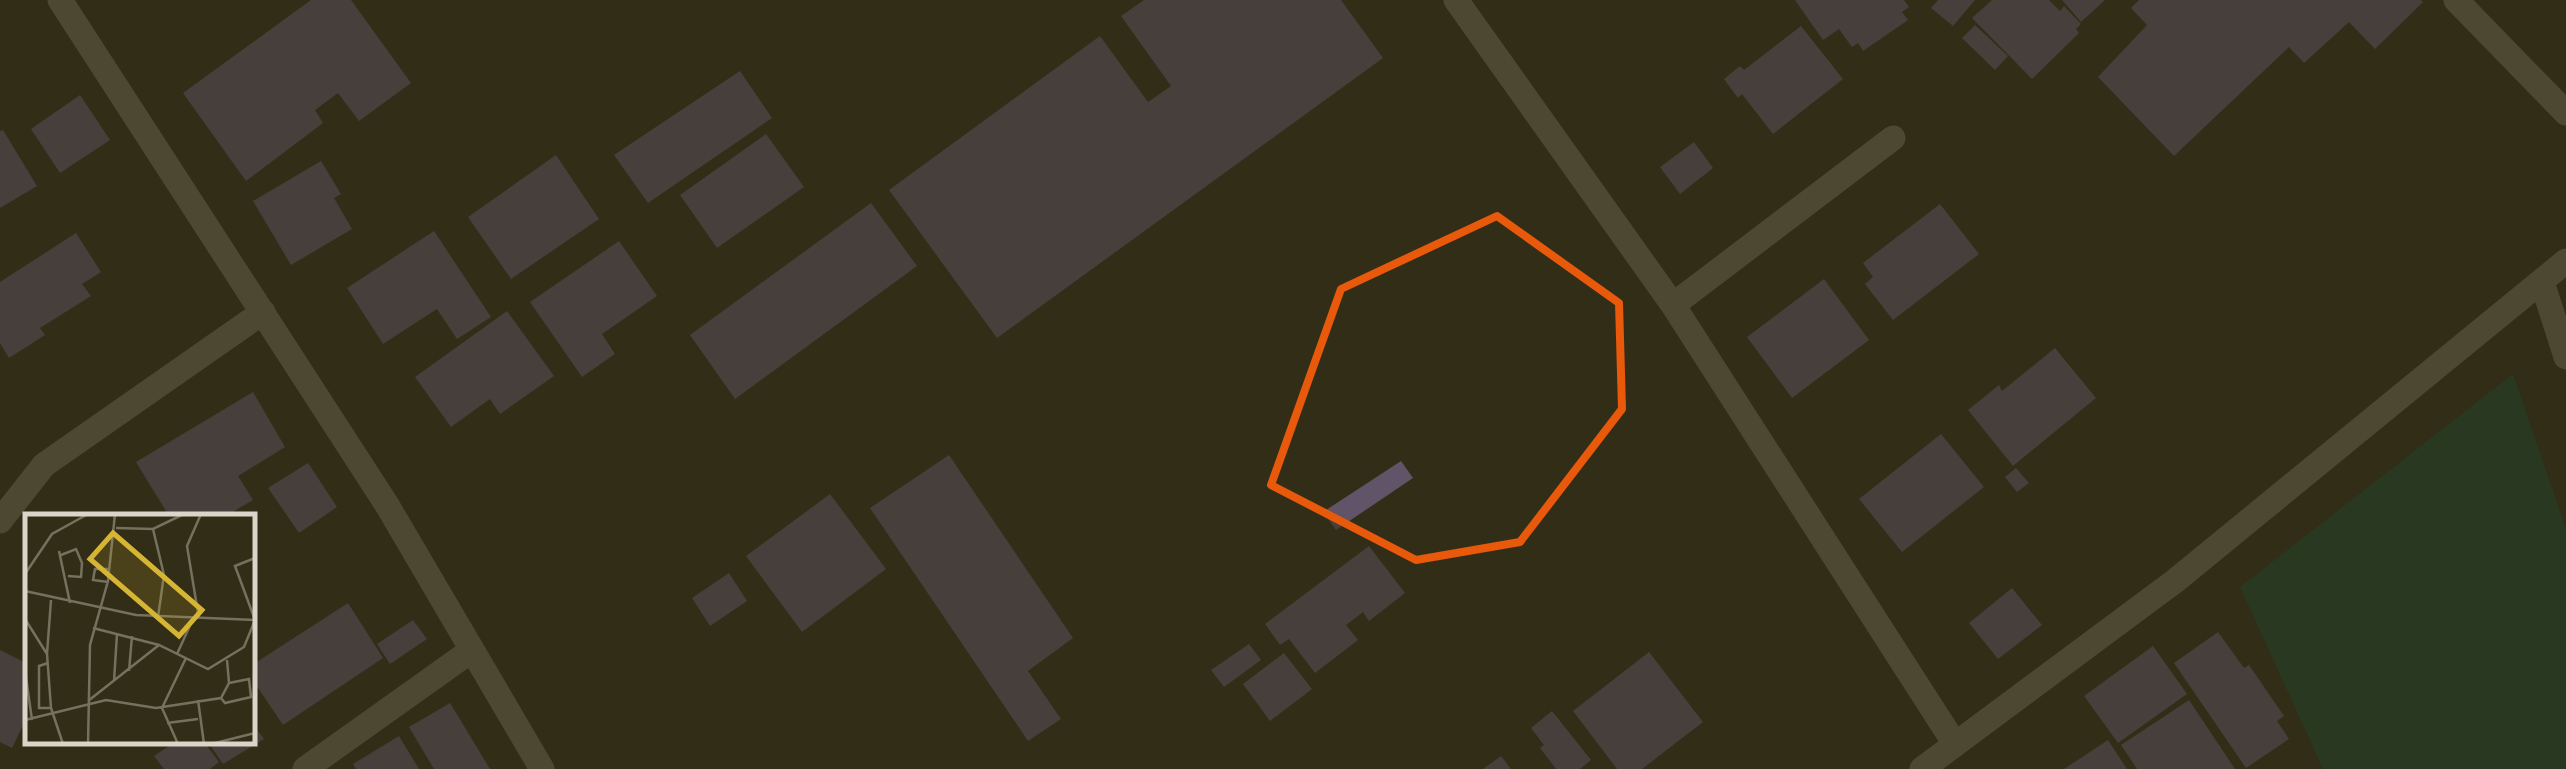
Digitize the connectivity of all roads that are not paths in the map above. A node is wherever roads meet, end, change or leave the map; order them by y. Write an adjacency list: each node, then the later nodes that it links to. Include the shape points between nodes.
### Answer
1 (60, 0): 9 (street)
2 (1456, 0): 8 (street)
3 (2456, 0): 4 (street)
4 (2566, 113)
5 (1893, 138): 8 (street)
6 (2566, 262): 7 (street)
7 (2542, 282): 10 (street); 13 (street, via 2175,581)
8 (1673, 306): 13 (street)
9 (263, 312): 11 (street, via 44,466); 12 (street)
10 (2566, 357)
11 (0, 522)
12 (472, 650): 14 (street); 15 (street)
13 (1956, 744): 16 (street)
14 (305, 769)
15 (542, 769)
16 (1922, 769)

